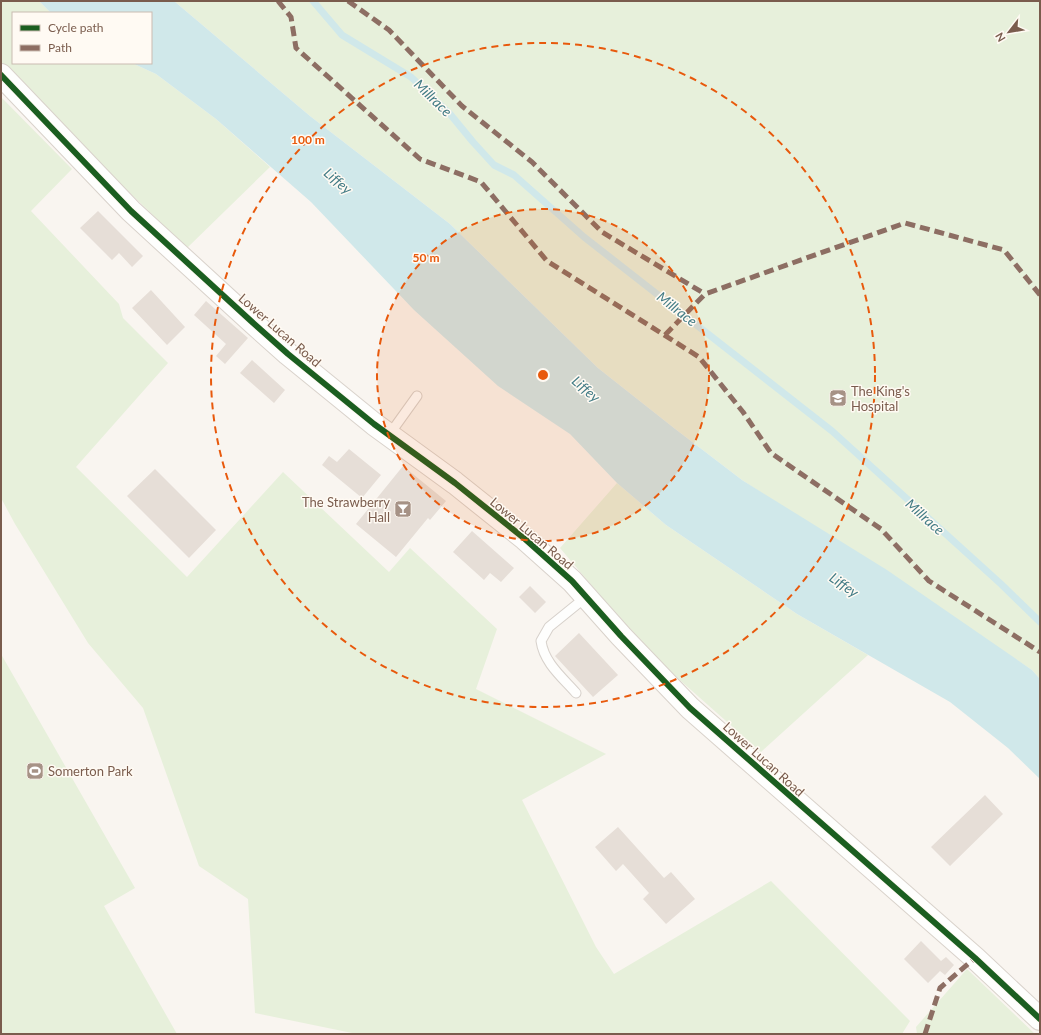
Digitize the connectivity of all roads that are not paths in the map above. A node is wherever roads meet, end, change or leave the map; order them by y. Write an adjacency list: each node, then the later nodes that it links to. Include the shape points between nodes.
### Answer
1 (1, 75): 3 (street, Lower Lucan Road, via 131,211 288,354)
2 (418, 396): 3 (lane)
3 (389, 435): 4 (street, Lower Lucan Road, via 455,483 524,539 572,581)
4 (586, 597): 5 (lane, via 549,627 541,642 546,659); 6 (street, Lower Lucan Road, via 690,708 975,958)
5 (576, 693)
6 (1040, 1019)

